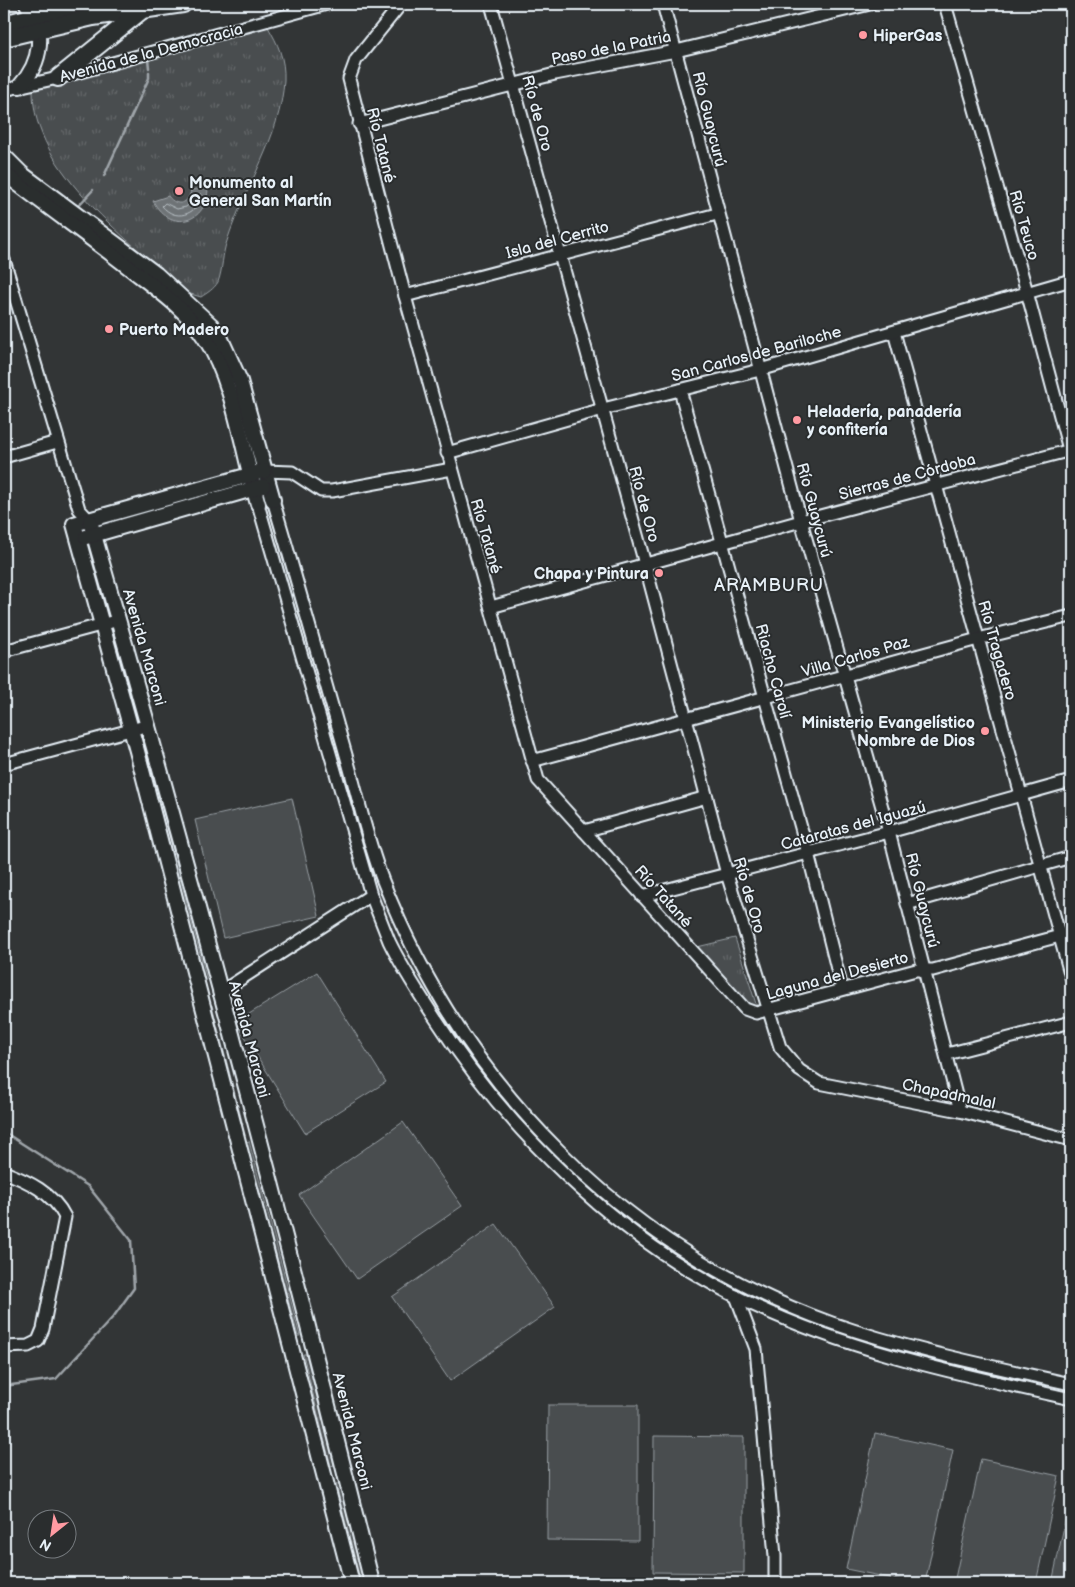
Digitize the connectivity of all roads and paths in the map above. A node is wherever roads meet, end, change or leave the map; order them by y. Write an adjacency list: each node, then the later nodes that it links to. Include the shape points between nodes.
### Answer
1 (89, 4): 10 (highway)
2 (183, 4): 9 (highway)
3 (327, 4): 14 (street, Avenida de la Democracia)
4 (400, 4): 18 (street, Río Tatané, via 356,60 349,79)
5 (490, 4): 15 (street, Río de Oro)
6 (663, 4): 13 (street, Río Guaycurú)
7 (870, 4): 13 (street, Paso de la Patria)
8 (945, 4): 25 (street, Río Teuco)
9 (141, 11): 10 (highway, via 92,17); 14 (highway)
10 (33, 16): 11 (highway); 12 (highway); 16 (main road, via 40,42 38,56 30,75)
11 (4, 24)
12 (4, 38)
13 (676, 51): 15 (street, Paso de la Patria); 21 (street, Río Guaycurú)
14 (58, 78): 16 (street, Avenida de la Democracia)
15 (514, 85): 18 (street, Paso de la Patria); 22 (street, Río de Oro)
16 (20, 86): 17 (street, Avenida de la Democracia)
17 (4, 90)
18 (359, 124): 26 (street, Río Tatané)
19 (4, 156): 36 (main road, via 22,174 156,274 211,325 240,381)
20 (4, 173): 37 (main road, via 148,282 192,321 217,360)
21 (717, 214): 22 (street, Isla del Cerrito); 28 (street, Río Guaycurú)
22 (559, 255): 26 (street, Isla del Cerrito); 30 (street, Río de Oro)
23 (4, 260): 31 (street, Avenida Marconi)
24 (1071, 280): 25 (street, San Carlos de Bariloche)
25 (1027, 292): 27 (street, San Carlos de Bariloche); 32 (street, Río Teuco)
26 (405, 296): 33 (street, Río Tatané)
27 (894, 332): 28 (street, San Carlos de Bariloche); 38 (street, Río Tragadero)
28 (760, 370): 29 (street, San Carlos de Bariloche); 45 (street, Río Guaycurú)
29 (680, 390): 30 (street, San Carlos de Bariloche); 49 (street, Riacho Carolí)
30 (602, 409): 33 (street, San Carlos de Bariloche); 50 (street, Río de Oro)
31 (58, 442): 34 (street); 43 (street, Avenida Marconi)
32 (1071, 452): 38 (street, Sierras de Córdoba)
33 (447, 453): 35 (street, Río Tatané)
34 (4, 457)
35 (452, 470): 36 (street, via 332,492 321,491 292,472); 51 (street, Río Tatané)
36 (264, 471): 37 (main road); 39 (main road)
37 (250, 475): 40 (main road); 44 (main road)
38 (937, 484): 45 (street, Sierras de Córdoba); 55 (street, Río Tragadero)
39 (269, 485): 40 (main road); 41 (main road)
40 (254, 489): 42 (main road); 47 (main road)
41 (273, 500): 93 (street, via 381,877 408,942 456,1027 525,1115 575,1166 628,1211 672,1243 740,1284 832,1323 899,1344)
42 (258, 504): 73 (street)
43 (79, 509): 44 (street, Avenida Marconi); 46 (street)
44 (90, 521): 46 (main road); 47 (main road, Avenida Marconi)
45 (801, 521): 49 (street, Sierras de Córdoba); 57 (street, Río Guaycurú)
46 (74, 524): 48 (main road)
47 (95, 535): 48 (main road); 53 (main road, Avenida Marconi)
48 (78, 539): 54 (main road)
49 (722, 544): 50 (street, Sierras de Córdoba); 58 (street, Riacho Carolí)
50 (645, 564): 51 (street, Sierras de Córdoba); 59 (street, Río de Oro)
51 (491, 607): 62 (street, Río Tatané)
52 (1071, 616): 55 (street, Villa Carlos Paz)
53 (118, 620): 54 (street); 60 (main road, Avenida Marconi)
54 (102, 624): 56 (street); 61 (main road)
55 (978, 639): 57 (street, Villa Carlos Paz); 65 (street, Río Tragadero)
56 (4, 651)
57 (844, 676): 58 (street, Villa Carlos Paz); 68 (street, Río Guaycurú)
58 (764, 699): 59 (street, Villa Carlos Paz); 69 (street, Riacho Carolí)
59 (687, 720): 62 (street, Villa Carlos Paz); 66 (street, Río de Oro)
60 (149, 725): 61 (street); 80 (main road, Avenida Marconi)
61 (131, 730): 63 (street); 81 (main road)
62 (532, 762): 67 (street, Río Tatané, via 538,780)
63 (4, 764)
64 (1071, 782): 65 (street, Cataratas del Iguazú)
65 (1022, 796): 68 (street, Cataratas del Iguazú); 71 (street, Río Tragadero)
66 (707, 797): 67 (street); 72 (street, Río de Oro)
67 (584, 832): 74 (street, Río Tatané)
68 (889, 832): 69 (street, Cataratas del Iguazú); 75 (street, Río Guaycurú)
69 (808, 853): 72 (street, Cataratas del Iguazú); 79 (street, Riacho Carolí)
70 (1071, 857): 71 (street)
71 (1041, 865): 75 (street); 76 (street, Río Tragadero)
72 (727, 874): 74 (street, Cataratas del Iguazú); 82 (street, Río de Oro)
73 (370, 895): 80 (street); 89 (street, via 390,943 445,1034 516,1124 567,1176 620,1222 665,1254)
74 (642, 896): 82 (street, Río Tatané, via 745,1009)
75 (907, 904): 77 (street, Río Guaycurú)
76 (1066, 934): 77 (street, Laguna del Desierto); 78 (street, Río Tragadero)
77 (924, 970): 79 (street, Laguna del Desierto); 84 (street, Río Guaycurú)
78 (1071, 977)
79 (842, 989): 82 (street, Laguna del Desierto)
80 (219, 993): 81 (main road); 90 (main road, Avenida Marconi)
81 (201, 998): 92 (main road)
82 (761, 1012): 85 (street, Río de Oro, via 780,1047 799,1070)
83 (1071, 1022): 84 (street)
84 (947, 1054): 86 (street, Río Guaycurú)
85 (819, 1083): 86 (street, Chapadmalal)
86 (960, 1110): 87 (street, Chapadmalal)
87 (1071, 1140)
88 (4, 1172): 91 (street, via 46,1193 59,1204 65,1217 38,1341 28,1346)
89 (736, 1296): 94 (street, via 826,1335 894,1357); 99 (street, via 756,1349)
90 (313, 1343): 92 (main road); 95 (main road, Avenida Marconi)
91 (4, 1347)
92 (292, 1350): 96 (main road)
93 (1071, 1384)
94 (1071, 1399)
95 (345, 1471): 96 (main road); 98 (main road, Avenida Marconi)
96 (325, 1477): 97 (main road)
97 (352, 1583)
98 (372, 1583)
99 (775, 1583)

